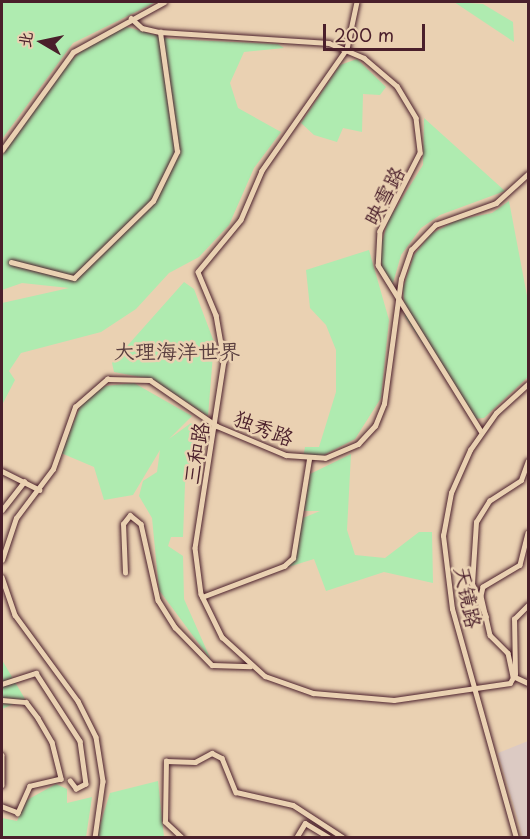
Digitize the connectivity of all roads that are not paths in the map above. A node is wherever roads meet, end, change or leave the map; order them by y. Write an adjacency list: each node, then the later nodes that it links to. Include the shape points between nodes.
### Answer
1 (164, 2): 3 (main road)
2 (357, 2): 5 (street)
3 (131, 18): 4 (street, via 142,28); 6 (main road, via 99,34 62,63)
4 (160, 32): 5 (street, via 312,41); 8 (street, via 177,152 153,201 74,278)
5 (347, 49): 9 (street, 映雪路, via 398,86 419,129 417,166 377,241 380,271); 11 (street, 三和路, via 262,171 241,220 200,266 223,345)
6 (2, 150)
7 (528, 174): 9 (street, 独秀路, via 501,200 444,220 423,235 405,264)
8 (11, 262)
9 (398, 304): 12 (street, 映雪路); 13 (street, 独秀路, via 387,392 377,423 346,451)
10 (528, 384): 12 (street, 天镜路)
11 (217, 426): 13 (street, 独秀路, via 279,453); 17 (street, 独秀路, via 150,380 107,379 78,403); 23 (street, 三和路, via 195,548)
12 (481, 431): 30 (street, 天镜路, via 454,484 443,536 449,595)
13 (309, 459): 23 (street, via 293,558 284,566)
14 (528, 461): 25 (street, via 521,480 489,501 476,522 472,584)
15 (2, 471): 16 (street)
16 (24, 482): 17 (street); 18 (street)
17 (40, 490): 20 (street, 独秀路, via 13,525)
18 (2, 510)
19 (528, 533): 25 (street, via 520,565 482,589)
20 (2, 560)
21 (124, 573): 26 (street, via 123,524 130,515 141,524 152,579 175,627 212,666)
22 (2, 577): 36 (street, via 12,610 78,701 96,737 103,781)
23 (202, 597): 26 (street, 三和路, via 222,637)
24 (528, 605): 27 (street, via 514,619)
25 (488, 622): 27 (street, via 490,635 509,657)
26 (250, 666): 30 (street, 三和路, via 288,687 326,695 394,700)
27 (514, 677): 28 (street); 30 (street, 三和路, via 503,686)
28 (528, 683)
29 (2, 684): 33 (street, via 36,673 80,741 86,784 76,789)
30 (475, 690): 41 (street, 天镜路)
31 (2, 700): 35 (street, via 26,702 38,718 52,742 61,779 30,786 18,813)
32 (2, 755): 34 (street)
33 (70, 780)
34 (2, 785)
35 (2, 807)
36 (95, 837)
37 (182, 837): 40 (street, via 165,822 165,761 195,762 217,753 236,792 293,805)
38 (296, 837): 39 (street, via 305,823)
39 (330, 837)
40 (344, 837)
41 (516, 837)

